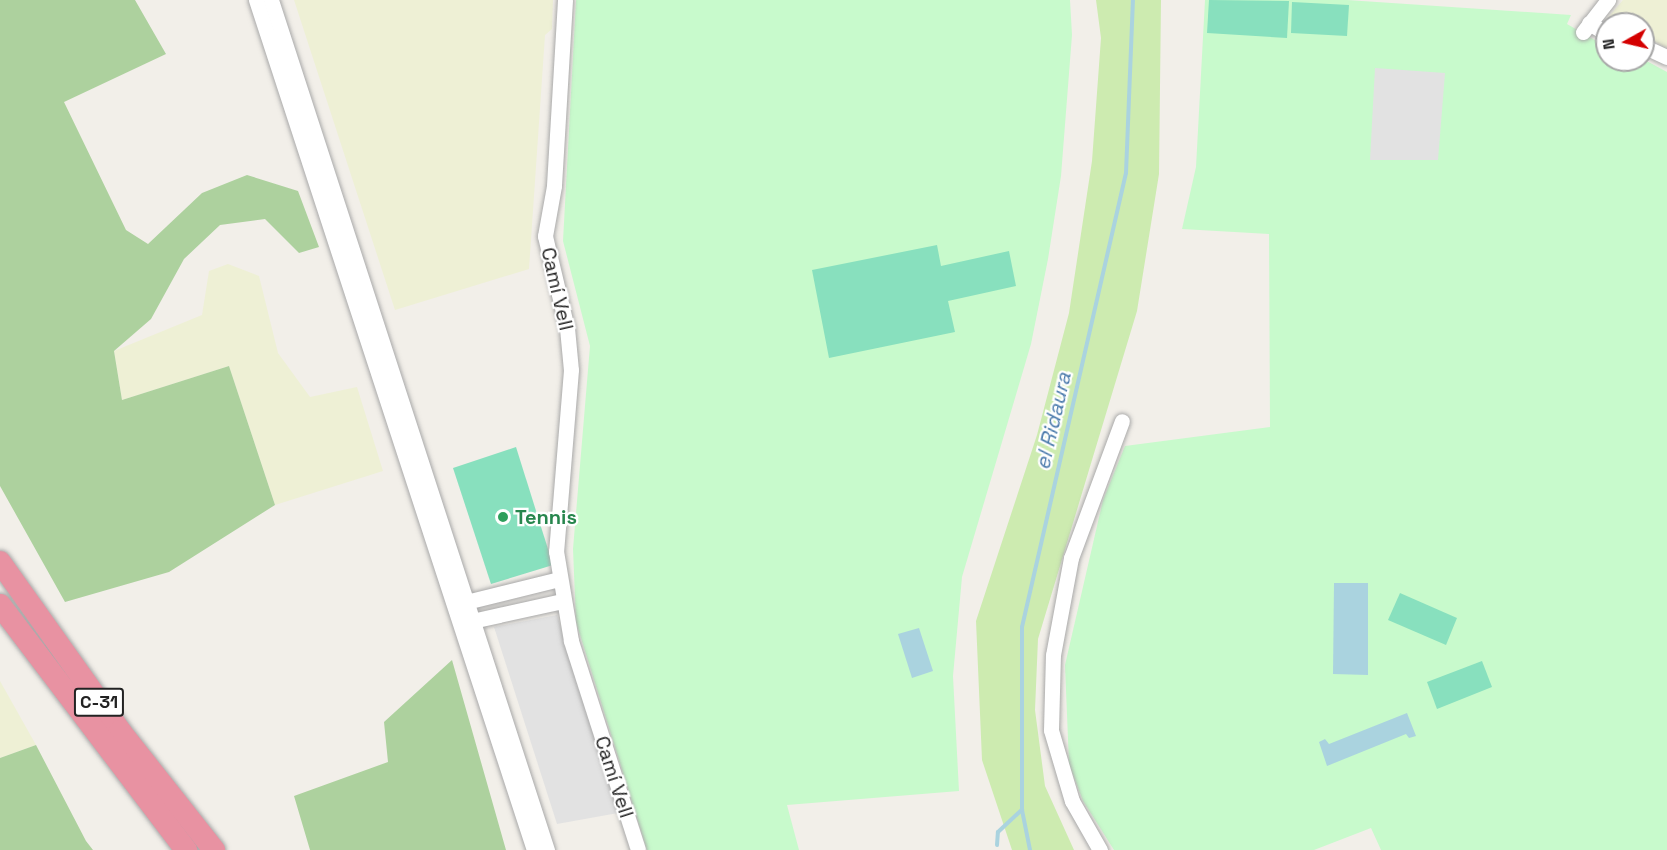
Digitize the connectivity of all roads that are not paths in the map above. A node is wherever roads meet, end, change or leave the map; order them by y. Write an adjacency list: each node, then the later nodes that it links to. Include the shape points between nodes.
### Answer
1 (256, 0): 19 (street)
2 (271, 0): 12 (street)
3 (566, 0): 10 (street, Camí Vell, via 554,186 545,236 567,328 571,370 556,551)
4 (1608, 0): 5 (street)
5 (1599, 12)
6 (1595, 17): 7 (street, via 1586,28)
7 (1595, 31)
8 (1122, 421): 22 (street, via 1071,558 1053,655 1051,730 1072,801)
9 (0, 562): 15 (highway, C-31)
10 (559, 579): 11 (street, Camí Vell); 12 (street)
11 (562, 601): 14 (street); 21 (street, Camí Vell, via 590,704)
12 (466, 602): 14 (street)
13 (0, 605): 16 (highway, C-31)
14 (472, 621): 20 (street)
15 (186, 817): 17 (highway, C-31); 18 (highway, C-31, via 211,830)
16 (186, 850)
17 (214, 850)
18 (231, 850)
19 (534, 850)
20 (547, 850)
21 (638, 850)
22 (1100, 850)

